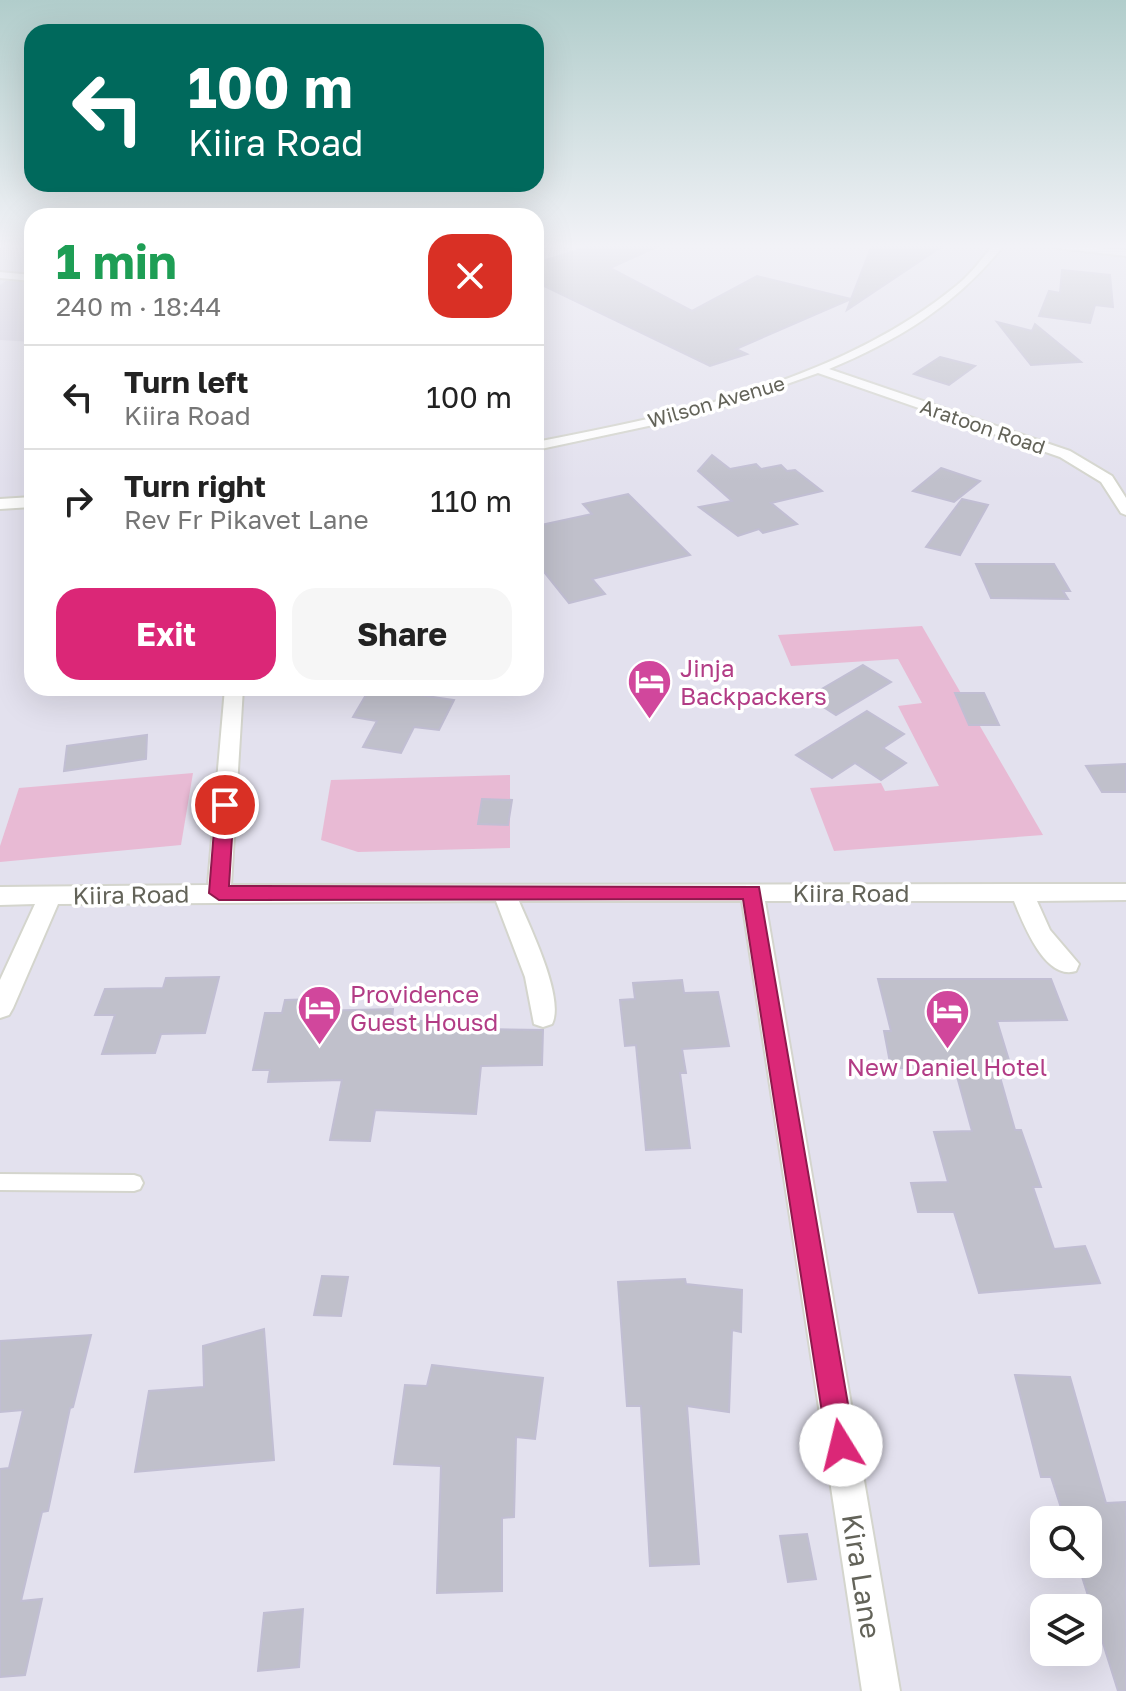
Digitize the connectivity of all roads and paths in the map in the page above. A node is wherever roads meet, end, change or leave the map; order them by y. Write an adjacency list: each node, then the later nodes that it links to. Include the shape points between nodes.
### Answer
1 (907, 324): 2 (street, Wilson Avenue)
2 (821, 370): 3 (street, Wilson Avenue, via 671,416); 4 (street, Aratoon Road, via 1065,454)
3 (544, 444)
4 (1107, 479): 5 (street); 8 (street, Aratoon Road)
5 (1126, 479)
6 (24, 502): 7 (street)
7 (0, 504)
8 (1126, 510)
9 (233, 696): 14 (street)
10 (504, 892): 11 (street, Kiira Road); 14 (street, Kiira Road); 19 (street, via 537,977)
11 (752, 892): 12 (street, Kiira Road); 22 (street, Kira Lane)
12 (1022, 892): 13 (street, Kiira Road); 17 (street, via 1040,935)
13 (1126, 892)
14 (219, 893): 16 (street, Kiira Road)
15 (0, 896): 16 (street, Kiira Road)
16 (50, 896): 18 (street)
17 (1067, 964)
18 (0, 1008)
19 (543, 1017)
20 (0, 1182): 21 (lane)
21 (134, 1183)
22 (881, 1691)

